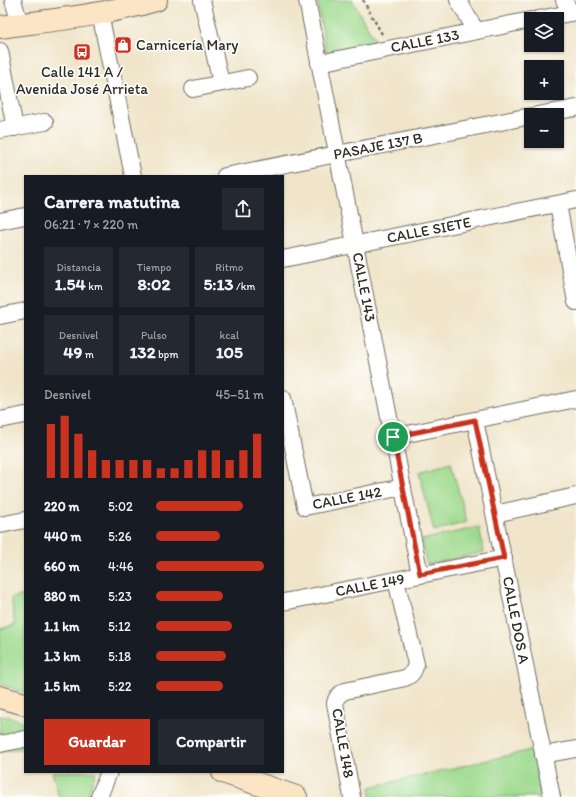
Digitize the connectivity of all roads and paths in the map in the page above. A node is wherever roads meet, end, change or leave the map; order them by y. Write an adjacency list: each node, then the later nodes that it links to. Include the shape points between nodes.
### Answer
1 (13, 0): 11 (street)
2 (156, 0): 9 (main road)
3 (202, 0): 17 (street)
4 (307, 0): 15 (street, CALLE 143)
5 (363, 0): 13 (path)
6 (458, 0): 12 (street)
7 (570, 8): 8 (street)
8 (558, 12)
9 (100, 13): 11 (main road); 25 (street)
10 (524, 21): 12 (street, CALLE 133)
11 (10, 26)
12 (476, 31): 13 (street, CALLE 133)
13 (390, 48): 15 (street, CALLE 133)
14 (0, 51): 23 (street)
15 (319, 62): 24 (street, CALLE 143)
16 (248, 78): 17 (street)
17 (221, 83): 18 (street)
18 (193, 89)
19 (576, 108): 20 (street)
20 (564, 110)
21 (524, 117): 24 (street, PASAJE 137 B)
22 (45, 122): 23 (street)
23 (8, 129)
24 (338, 154): 26 (street, PASAJE 137 B); 31 (street, CALLE 143)
25 (133, 175)
26 (230, 175)
27 (576, 200): 28 (street, CALLE SIETE)
28 (558, 204): 31 (street, CALLE SIETE); 33 (street)
29 (24, 216): 30 (street)
30 (0, 221)
31 (355, 244): 32 (street, CALLE SIETE); 41 (street, CALLE 143)
32 (284, 259)
33 (576, 301)
34 (24, 311): 35 (street)
35 (0, 316)
36 (576, 399): 40 (street)
37 (284, 403): 42 (street, CALLE 142, via 305,507)
38 (24, 415): 39 (street)
39 (0, 420)
40 (475, 420): 41 (street); 44 (street, CALLE DOS A)
41 (393, 437): 42 (street, CALLE 143)
42 (403, 487): 48 (street, CALLE 143)
43 (576, 496): 44 (street)
44 (495, 514): 47 (street, CALLE DOS A)
45 (24, 520): 46 (street)
46 (0, 525)
47 (504, 558): 48 (street, CALLE 149); 56 (street, CALLE DOS A)
48 (420, 574): 49 (street, CALLE 149)
49 (396, 580): 50 (street, CALLE 149); 62 (street, CALLE 148, via 416,664 415,669 406,678 345,691 336,699)
50 (284, 602)
51 (0, 697): 52 (main road)
52 (24, 704)
53 (24, 739): 54 (street)
54 (0, 744)
55 (576, 749): 56 (street)
56 (543, 755): 63 (street, CALLE DOS A)
57 (109, 773): 60 (street)
58 (226, 773): 59 (main road)
59 (258, 784): 61 (main road)
60 (99, 797)
61 (296, 797)
62 (352, 797)
63 (552, 797)

